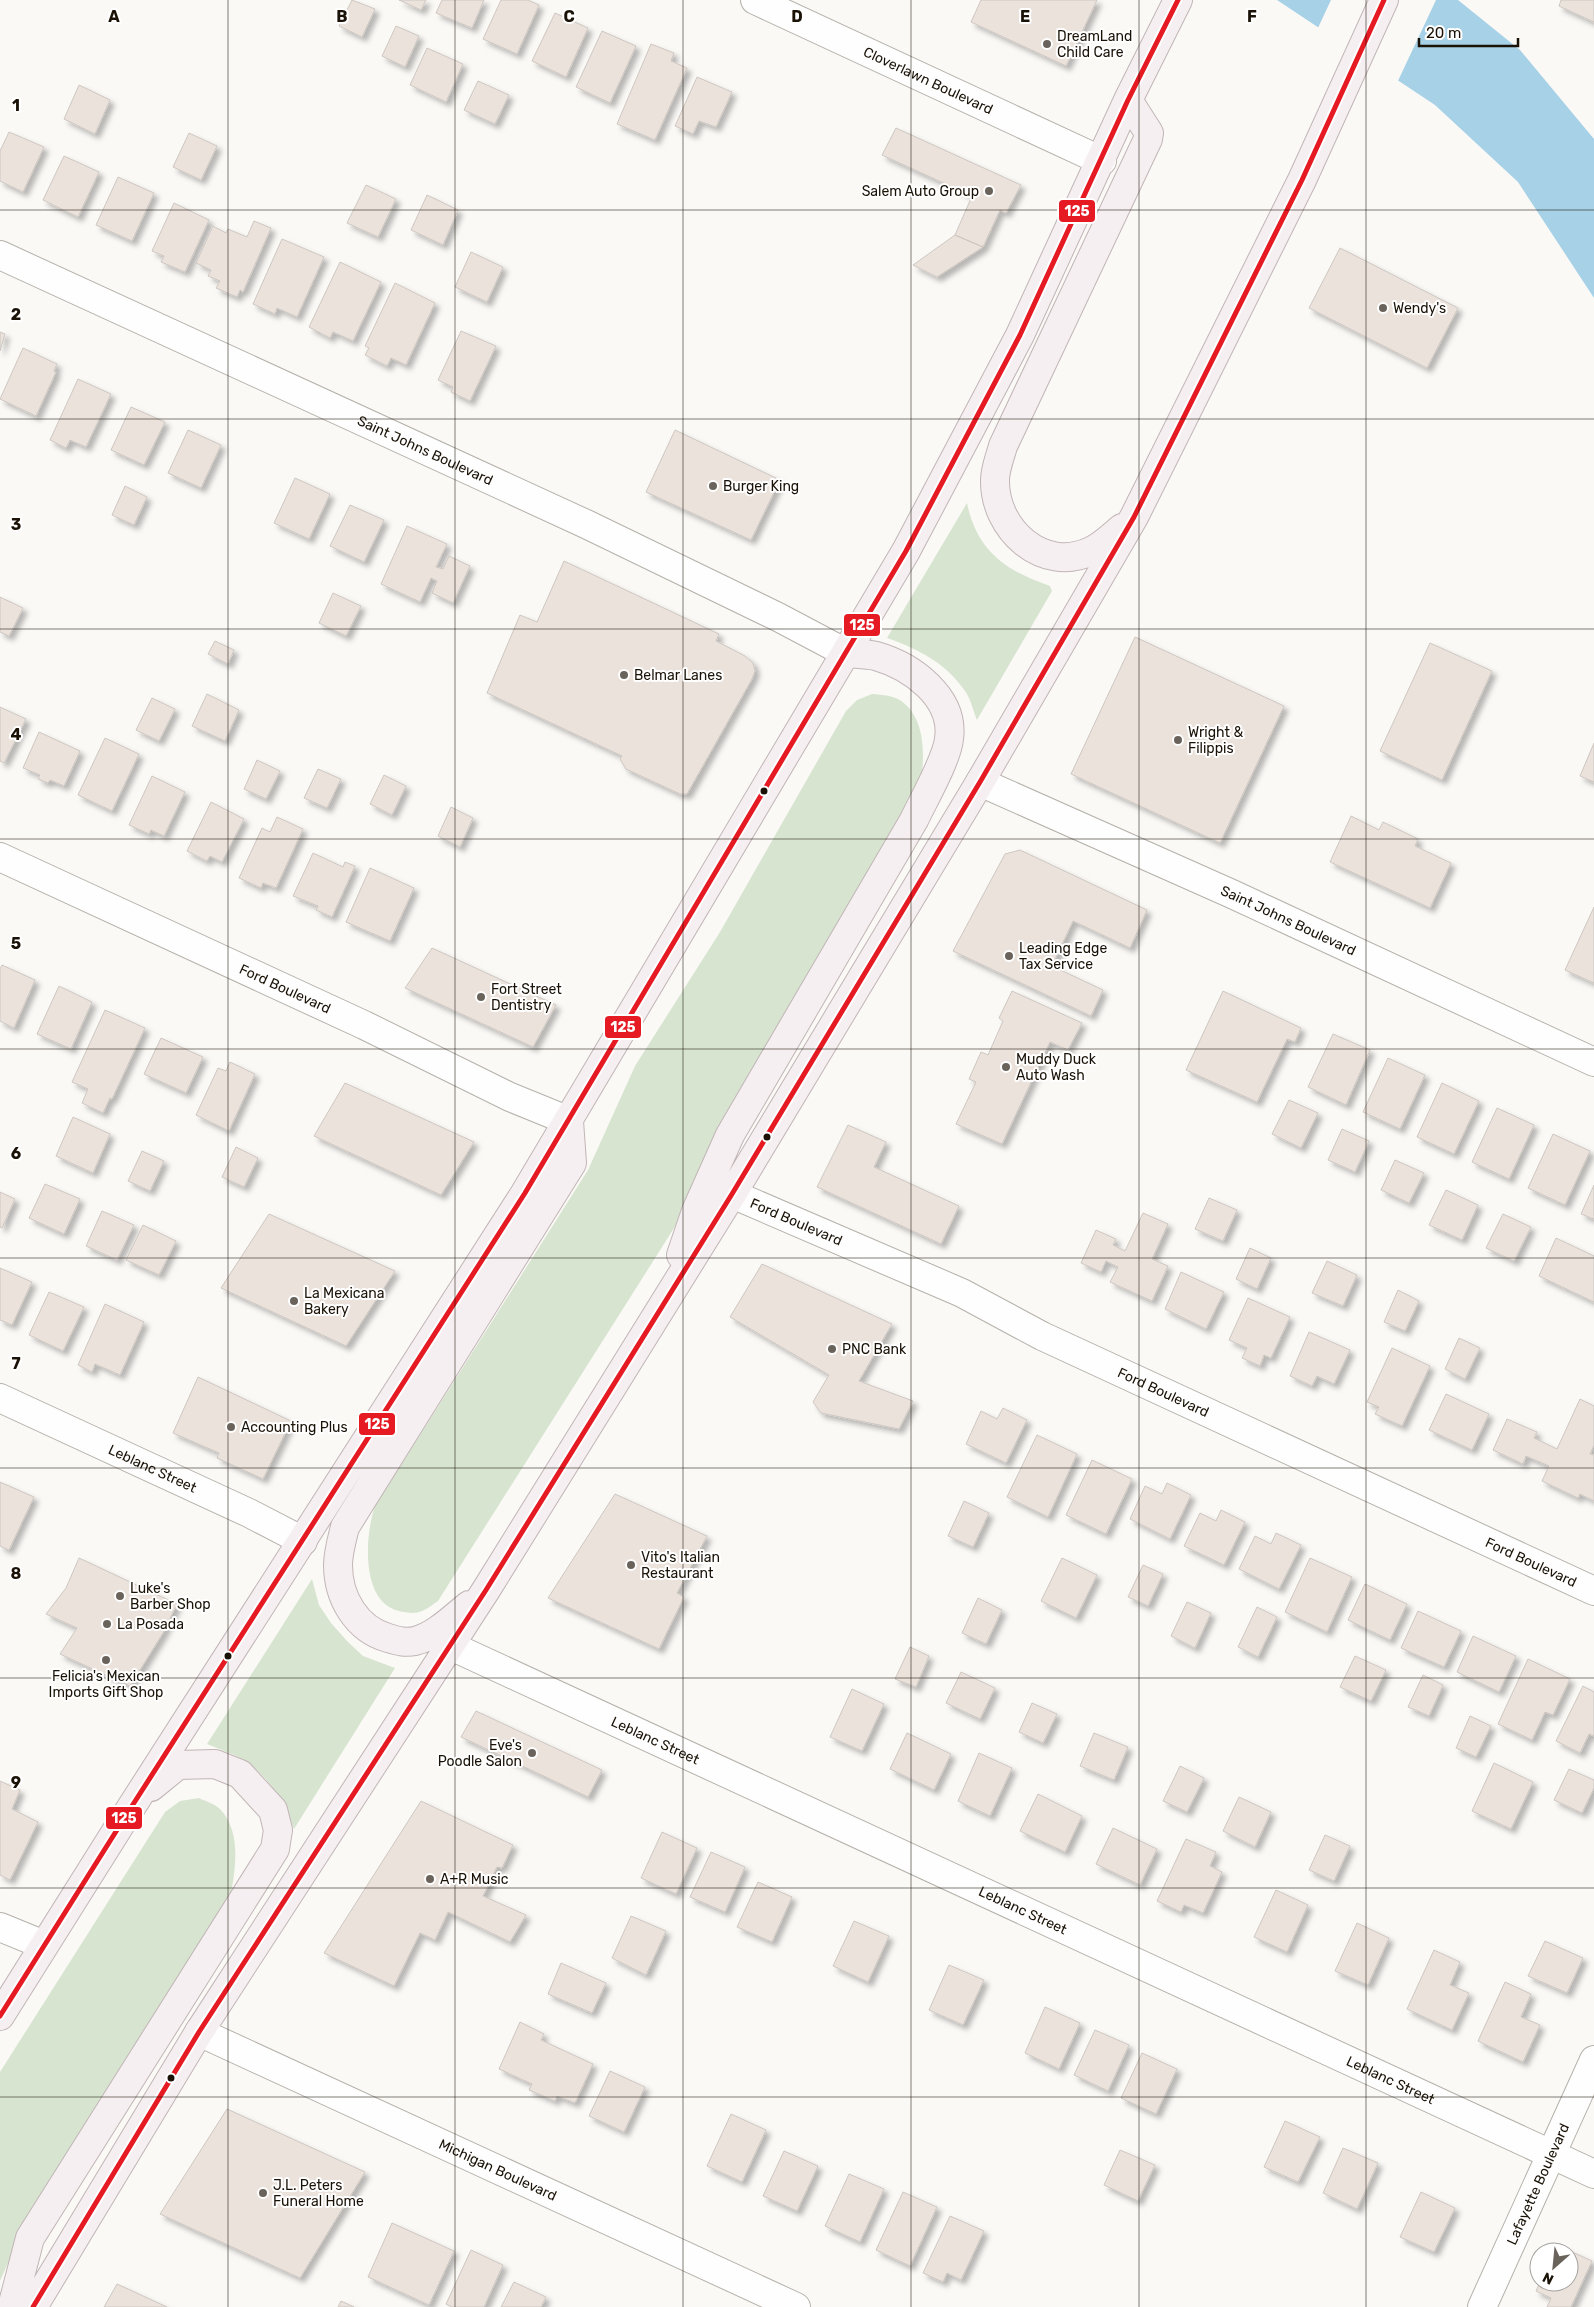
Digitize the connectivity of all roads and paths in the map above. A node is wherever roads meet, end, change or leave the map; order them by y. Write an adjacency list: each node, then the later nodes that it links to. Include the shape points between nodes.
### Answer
1 (755, 0): 5 (street, Cloverlawn Boulevard)
2 (1178, 0): 4 (main road)
3 (1384, 0): 7 (main road, via 1302,180)
4 (1128, 100): 5 (main road); 7 (main road, via 1149,134 1148,139 1003,446 995,480 1000,510 1008,527 1028,546 1056,557 1091,552)
5 (1102, 161): 8 (main road, via 963,445)
6 (0, 255): 8 (street, Saint Johns Boulevard, via 579,521 778,616)
7 (1134, 517): 9 (main road)
8 (846, 653): 12 (main road); 14 (main road, via 874,656 901,665 917,676 944,708 949,739 938,771 914,820 730,1135 696,1211)
9 (980, 782): 11 (street, Saint Johns Boulevard, via 1232,894); 13 (main road)
10 (0, 857): 12 (street, Ford Boulevard, via 364,1025 510,1097)
11 (1594, 1062)
12 (569, 1121): 16 (main road); 17 (main road, via 572,1163 345,1527 338,1564 340,1586 361,1624 378,1636 404,1643 439,1629)
13 (732, 1194): 14 (main road); 18 (street, Ford Boulevard, via 962,1293 1042,1336)
14 (664, 1304): 17 (main road)
15 (0, 1398): 16 (street, Leblanc Street)
16 (303, 1541): 20 (main road)
17 (486, 1590): 19 (main road)
18 (1594, 1592)
19 (452, 1646): 24 (main road); 26 (street, Leblanc Street)
20 (137, 1797): 22 (main road); 28 (main road, via 178,1765 215,1764 240,1774 273,1810 278,1830 275,1849 30,2238)
21 (0, 1927): 22 (street)
22 (44, 1945): 23 (main road)
23 (0, 2016)
24 (199, 2032): 29 (main road); 30 (street, Michigan Boulevard)
25 (1594, 2060): 26 (street, Lafayette Boulevard)
26 (1552, 2154): 27 (street, Leblanc Street); 31 (street, Lafayette Boulevard)
27 (1594, 2174)
28 (12, 2307)
29 (33, 2307)
30 (796, 2307)
31 (1482, 2307)

